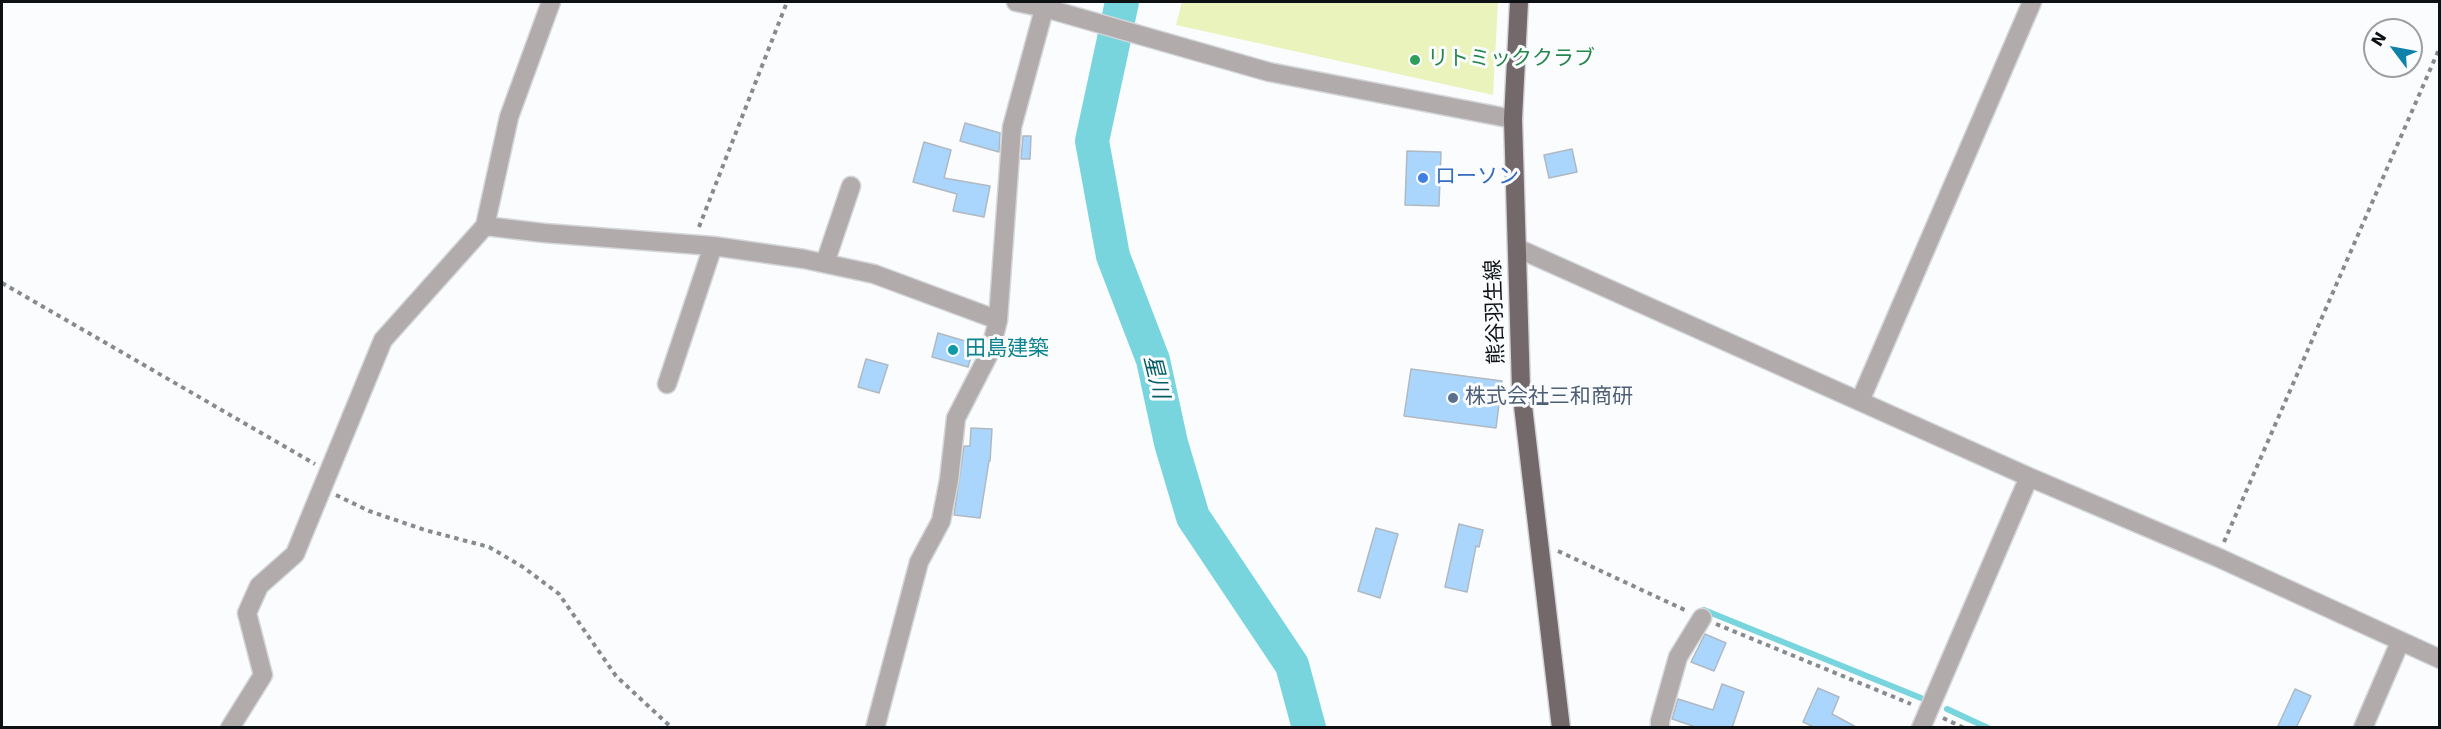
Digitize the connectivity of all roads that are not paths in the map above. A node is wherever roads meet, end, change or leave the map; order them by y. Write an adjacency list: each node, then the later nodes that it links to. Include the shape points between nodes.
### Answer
1 (551, 2): 8 (street, via 509,117)
2 (1016, 2): 5 (street)
3 (1519, 2): 6 (main road, 熊谷羽生線)
4 (2032, 2): 14 (street)
5 (1046, 5): 6 (street, via 1065,14 1281,74); 12 (street, via 1012,127)
6 (1512, 119): 10 (main road, 熊谷羽生線)
7 (852, 186): 11 (street)
8 (485, 226): 9 (street); 20 (street, via 383,340 295,554 260,586 247,613 263,675)
9 (713, 246): 11 (street); 13 (street)
10 (1517, 248): 14 (street); 22 (main road, 熊谷羽生線, via 1521,389)
11 (825, 263): 12 (street, via 874,274)
12 (998, 320): 21 (street, via 990,352 956,418 941,521 919,562)
13 (667, 384)
14 (1860, 401): 15 (street)
15 (2029, 477): 17 (street, via 2217,556); 19 (street)
16 (1702, 618): 23 (street, via 1678,657)
17 (2400, 642): 18 (street); 24 (street)
18 (2439, 659)
19 (1925, 720)
20 (230, 728)
21 (875, 728)
22 (1561, 728)
23 (1660, 728)
24 (2363, 728)

